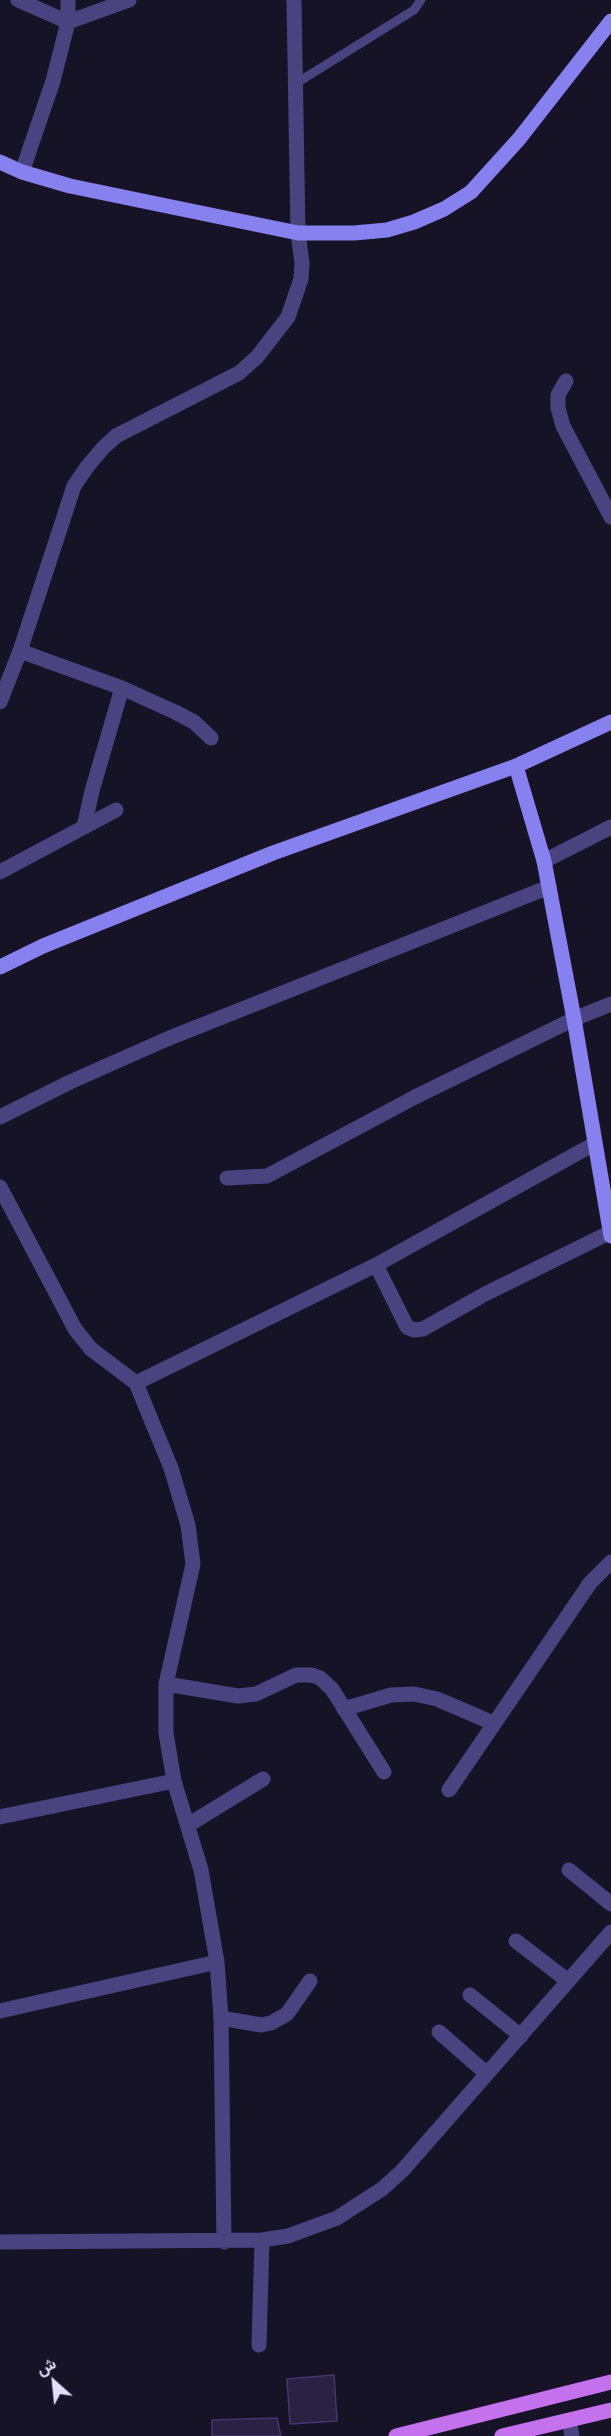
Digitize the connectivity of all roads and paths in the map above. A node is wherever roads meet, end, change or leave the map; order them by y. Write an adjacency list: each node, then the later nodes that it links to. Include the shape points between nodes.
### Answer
1 (18, 0): 7 (street)
2 (68, 0): 7 (street)
3 (129, 0): 7 (street)
4 (294, 0): 8 (street)
5 (421, 0): 8 (lane, via 414,10)
6 (611, 21): 11 (street, via 519,139 471,192 444,209 387,230)
7 (68, 22): 10 (street)
8 (296, 84): 11 (street)
9 (0, 162): 10 (street)
10 (22, 172): 11 (street, via 70,186)
11 (298, 233): 14 (street, via 302,263 296,296 288,317 257,357 222,383 116,436 74,486)
12 (566, 381): 13 (street, via 558,395 563,426)
13 (611, 517)
14 (20, 651): 15 (street); 16 (street)
15 (122, 688): 18 (street, via 185,717); 21 (street)
16 (0, 702)
17 (611, 722): 19 (street)
18 (211, 738)
19 (516, 766): 23 (street); 26 (street, via 273,853)
20 (116, 810): 21 (street)
21 (84, 827): 24 (street)
22 (611, 827): 23 (street)
23 (544, 861): 25 (street)
24 (0, 872)
25 (549, 886): 28 (street); 29 (street, via 167,1039)
26 (0, 967)
27 (611, 1004): 28 (street)
28 (574, 1019): 30 (street); 31 (street, via 267,1176)
29 (0, 1118)
30 (594, 1144): 33 (street); 34 (street)
31 (227, 1178)
32 (0, 1187): 35 (street, via 75,1329 92,1349)
33 (611, 1234): 34 (street, via 485,1294 423,1329 407,1327)
34 (376, 1264): 35 (street)
35 (136, 1383): 37 (street, via 171,1468 188,1525 193,1564)
36 (611, 1562): 39 (street, via 590,1583)
37 (166, 1684): 38 (street, via 247,1696 296,1675 312,1675 327,1683); 42 (street, via 166,1733)
38 (344, 1709): 39 (street, via 391,1695 414,1694 437,1699); 40 (street)
39 (493, 1723): 43 (street)
40 (384, 1772)
41 (263, 1779): 45 (street)
42 (174, 1781): 44 (street); 45 (street)
43 (449, 1790)
44 (0, 1817)
45 (188, 1825): 50 (street, via 201,1870)
46 (568, 1870): 47 (street)
47 (611, 1904)
48 (611, 1932): 52 (street)
49 (516, 1941): 52 (street)
50 (218, 1962): 54 (street); 55 (street)
51 (310, 1981): 55 (street, via 287,2014 271,2023)
52 (568, 1982): 57 (street)
53 (470, 1995): 57 (street)
54 (0, 2011)
55 (221, 2018): 61 (street)
56 (439, 2032): 58 (street)
57 (521, 2036): 58 (street)
58 (488, 2074): 59 (street, via 402,2172 382,2189 337,2218 288,2236)
59 (262, 2240): 61 (street); 62 (street)
60 (0, 2242): 61 (street)
61 (224, 2242)
62 (259, 2345)
63 (611, 2382): 66 (main road)
64 (611, 2410): 65 (main road)
65 (569, 2420): 67 (main road); 68 (street)
66 (396, 2436)
67 (502, 2436)
68 (572, 2436)

